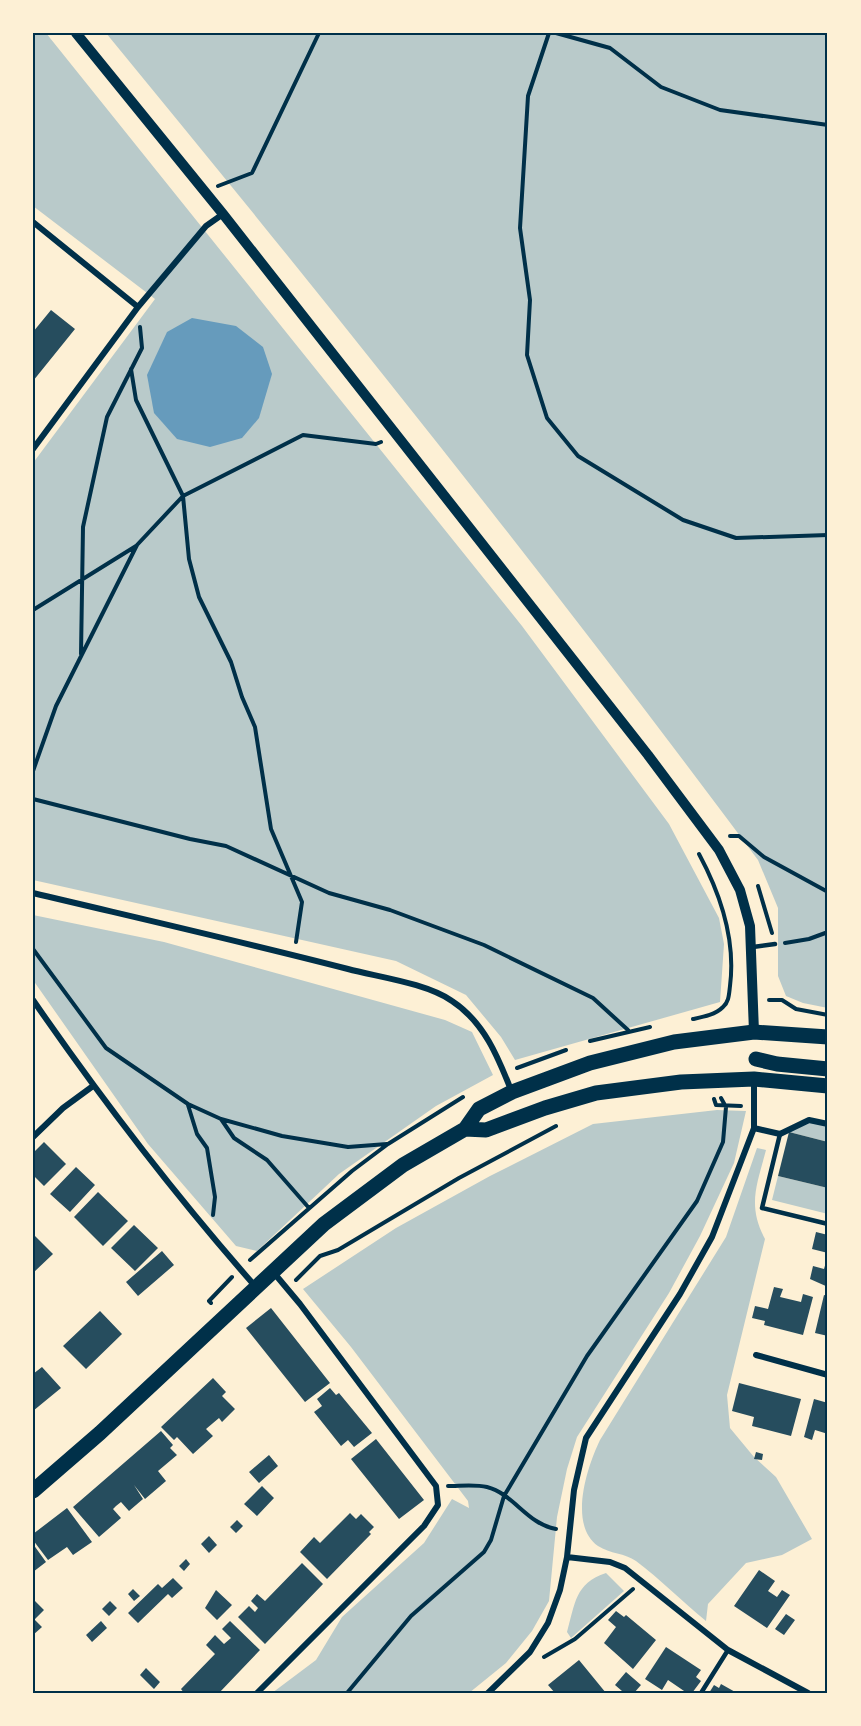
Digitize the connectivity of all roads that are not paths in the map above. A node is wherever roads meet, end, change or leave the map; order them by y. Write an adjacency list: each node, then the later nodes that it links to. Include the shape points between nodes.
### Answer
1 (76, 33): 2 (street)
2 (223, 214): 4 (street, via 206,226); 8 (street, via 719,850 740,890)
3 (33, 222): 4 (street)
4 (138, 307): 5 (street)
5 (33, 449)
6 (33, 893): 17 (street, via 428,990 451,1000 473,1019 491,1043)
7 (775, 944): 8 (lane)
8 (753, 947): 10 (street)
9 (33, 1000): 15 (street)
10 (754, 1032): 11 (main road); 12 (main road); 17 (main road, via 628,1052)
11 (828, 1037)
12 (756, 1059): 13 (main road, via 777,1065); 14 (main road)
13 (828, 1069)
14 (754, 1079): 16 (main road); 19 (street); 20 (main road, via 716,1087 681,1082 596,1093 486,1130)
15 (93, 1086): 22 (street); 25 (street, via 172,1190)
16 (828, 1086)
17 (512, 1092): 20 (main road, via 479,1109)
18 (828, 1124): 21 (street, via 809,1120)
19 (754, 1128): 21 (street); 29 (street, via 712,1237 680,1294 586,1438 573,1490)
20 (465, 1129): 24 (main road, via 404,1165 324,1224)
21 (780, 1134): 23 (lane, via 762,1208)
22 (33, 1137)
23 (828, 1224)
24 (274, 1273): 25 (main road); 31 (street, via 436,1486 438,1505 424,1526)
25 (255, 1287): 28 (main road, via 115,1420)
26 (756, 1355): 27 (street)
27 (828, 1375)
28 (33, 1491)
29 (567, 1557): 30 (street, via 610,1562 625,1568); 32 (street, via 548,1623 530,1652)
30 (728, 1650): 33 (lane); 34 (street)
31 (257, 1693)
32 (488, 1693)
33 (701, 1693)
34 (808, 1693)

